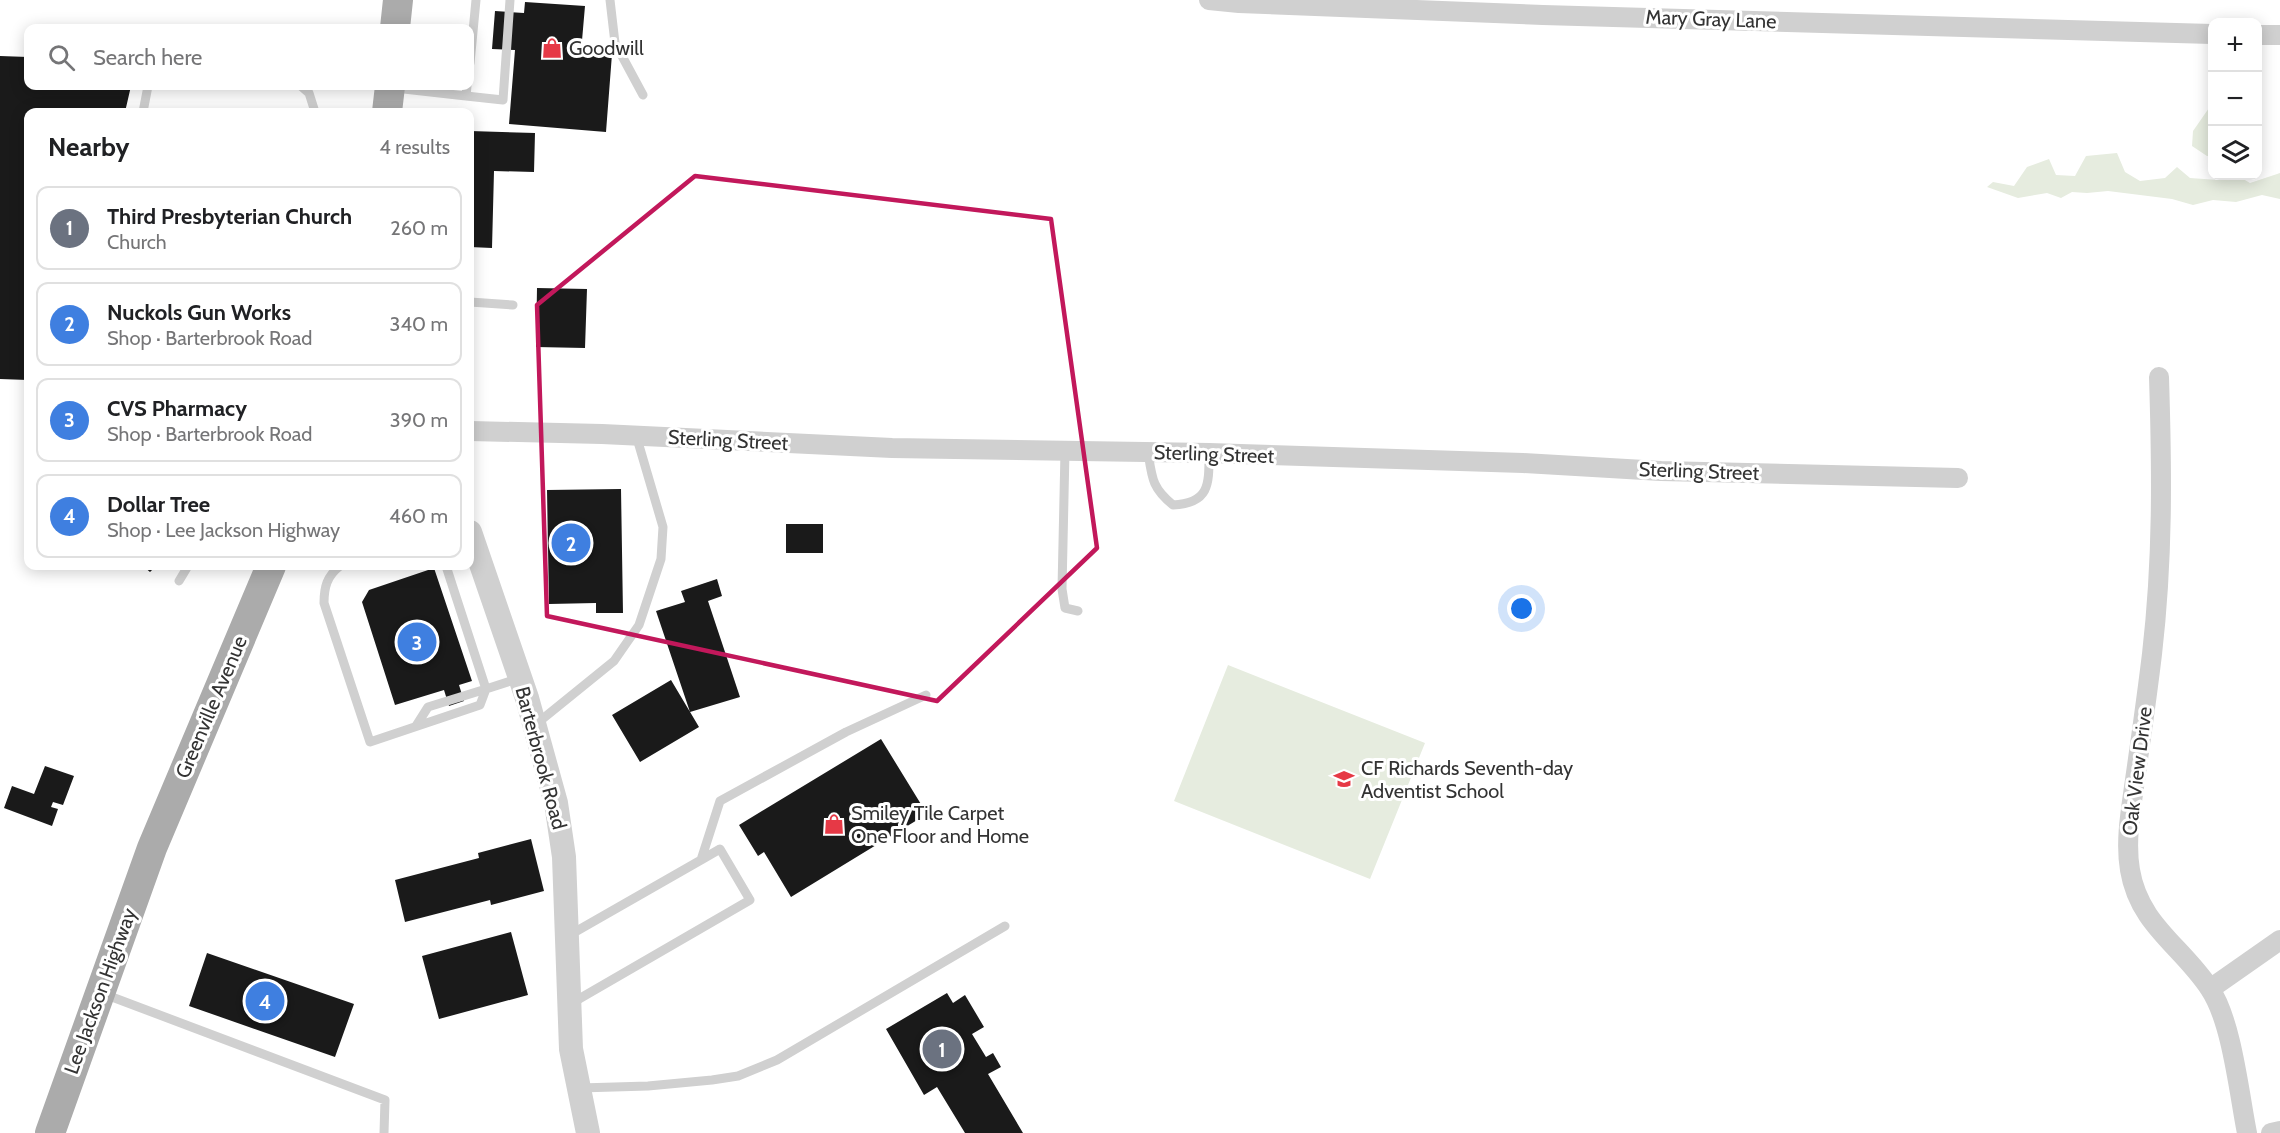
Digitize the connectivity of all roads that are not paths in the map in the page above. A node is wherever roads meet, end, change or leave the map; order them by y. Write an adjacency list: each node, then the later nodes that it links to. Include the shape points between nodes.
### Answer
1 (398, 0): 6 (main road)
2 (476, 0): 7 (lane)
3 (510, 0): 16 (lane, via 503,100)
4 (610, 0): 15 (lane, via 615,43)
5 (1209, 0): 8 (street, Mary Gray Lane, via 1543,15)
6 (395, 24)
7 (474, 24)
8 (2208, 34)
9 (2262, 35): 10 (street)
10 (2280, 35)
11 (147, 90): 17 (lane)
12 (306, 90): 18 (lane)
13 (467, 90): 16 (lane)
14 (389, 95): 16 (lane)
15 (643, 95)
16 (466, 96)
17 (143, 108)
18 (314, 108)
19 (474, 302): 20 (lane)
20 (513, 305)
21 (2159, 377): 45 (street, Oak View Drive, via 2159,585 2131,813 2130,870 2149,918)
22 (474, 431): 23 (street, Sterling Street)
23 (636, 435): 24 (street, Sterling Street, via 892,448); 38 (lane, via 663,527 661,559 639,626 614,660)
24 (1065, 451): 25 (street, Sterling Street); 34 (lane, via 1062,589 1065,608)
25 (1148, 452): 26 (street, Sterling Street); 26 (lane, via 1153,482 1173,505 1188,504 1200,497 1209,481)
26 (1209, 453): 27 (street, Sterling Street)
27 (1958, 478)
28 (474, 544): 35 (street, Barterbrook Road)
29 (186, 570): 33 (lane)
30 (268, 570): 40 (main road, Greenville Avenue)
31 (334, 570): 39 (lane, via 324,590 324,603 370,742)
32 (447, 570): 36 (lane)
33 (179, 581)
34 (1078, 611)
35 (520, 678): 36 (lane); 38 (street, Barterbrook Road)
36 (486, 689): 39 (lane, via 428,707); 39 (lane, via 480,705)
37 (926, 695): 41 (lane, via 846,732 720,801)
38 (535, 725): 43 (street, Barterbrook Road, via 563,835)
39 (416, 726)
40 (152, 848): 46 (main road, Lee Jackson Highway)
41 (701, 860): 43 (lane); 47 (lane, via 720,849 750,900)
42 (1005, 926): 48 (lane, via 777,1060 738,1076 648,1086)
43 (568, 936): 47 (street, Barterbrook Road)
44 (2280, 940): 45 (street)
45 (2210, 989): 53 (street, Oak View Drive, via 2227,1029)
46 (100, 992): 50 (main road, Lee Jackson Highway); 51 (lane, via 385,1100)
47 (570, 1004): 48 (street, Barterbrook Road, via 571,1049)
48 (578, 1088): 52 (street, Barterbrook Road)
49 (2280, 1131): 54 (street)
50 (50, 1133)
51 (384, 1133)
52 (588, 1133)
53 (2247, 1133)
54 (2271, 1133)

